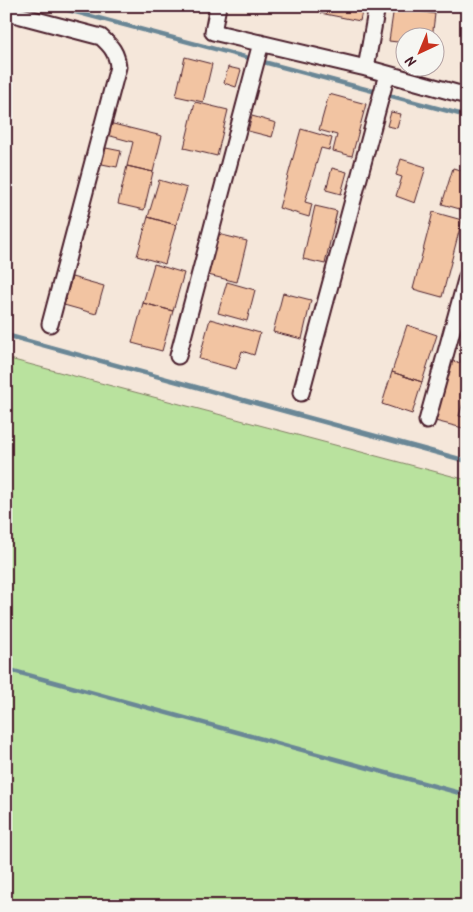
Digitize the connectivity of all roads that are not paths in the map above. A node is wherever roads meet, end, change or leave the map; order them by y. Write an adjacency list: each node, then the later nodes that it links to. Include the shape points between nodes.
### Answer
1 (218, 6): 4 (street, via 213,32)
2 (377, 6): 5 (street)
3 (7, 14): 9 (street, via 101,37 117,56 118,67)
4 (261, 43): 5 (street); 10 (street)
5 (366, 68): 6 (street)
6 (387, 74): 7 (street); 11 (street)
7 (467, 96)
8 (467, 276): 12 (street)
9 (50, 324)
10 (178, 356)
11 (301, 393)
12 (427, 422)

